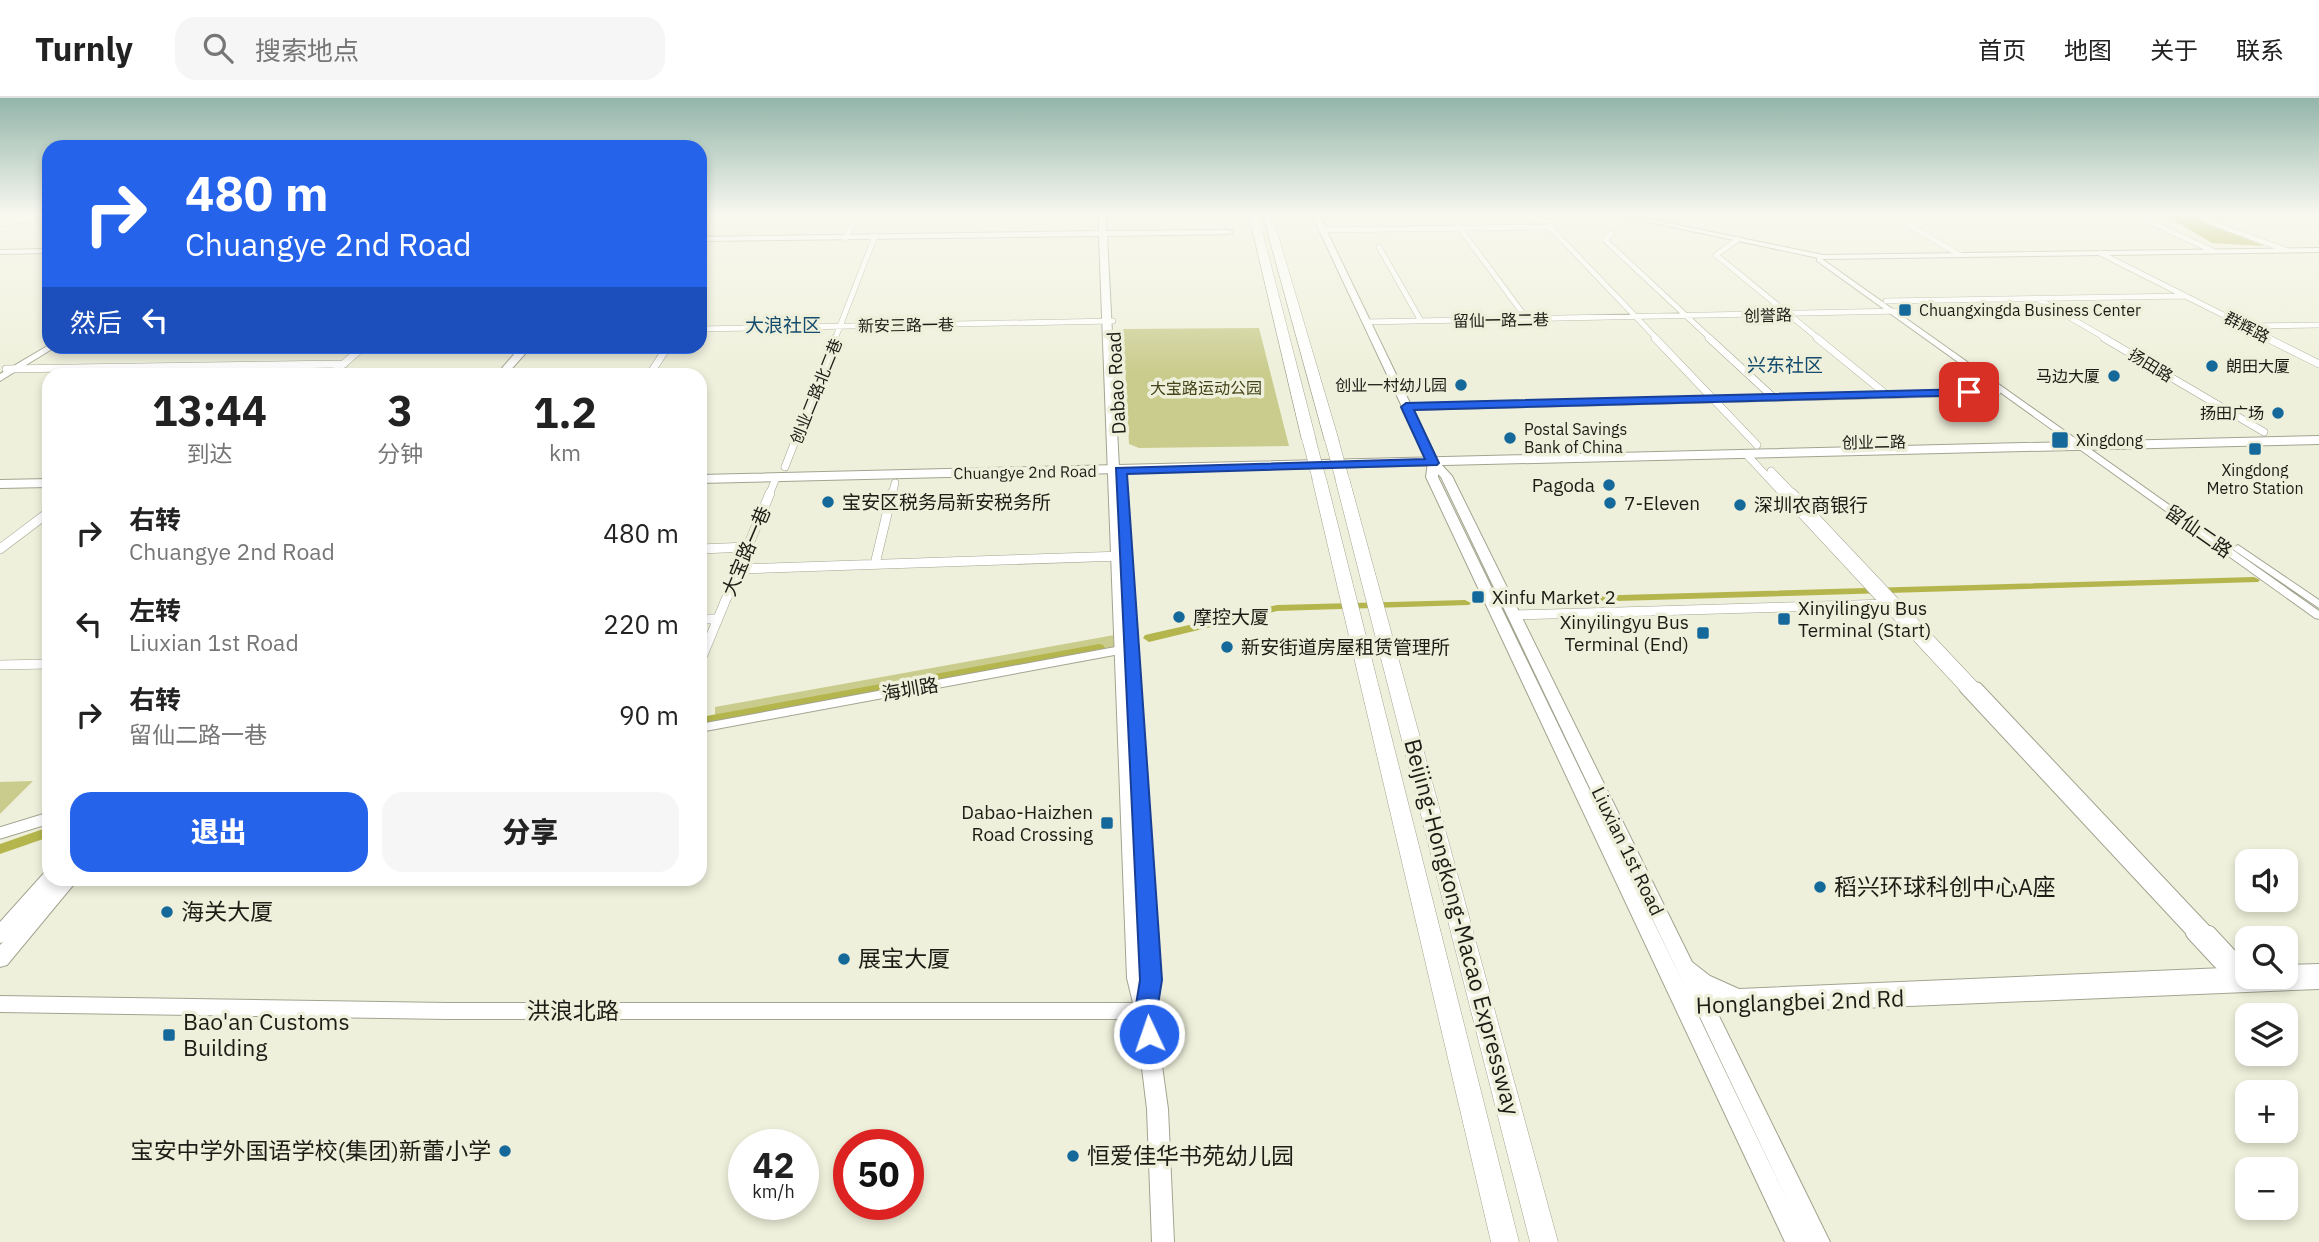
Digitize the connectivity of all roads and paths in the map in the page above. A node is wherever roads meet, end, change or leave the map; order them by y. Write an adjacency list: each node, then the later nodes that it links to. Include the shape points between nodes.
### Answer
1 (863, 268): 26 (street, 创业二路北二巷)
2 (1106, 268): 22 (main road, Dabao Road)
3 (1266, 268): 100 (highway, Beijing-Hongkong-Macao Expressway, bridge)
4 (1283, 268): 101 (highway, Beijing-Hongkong-Macao Expressway, bridge, via 1377,602)
5 (1340, 268): 24 (main road, Liuxian 1st Road)
6 (1391, 268): 23 (street)
7 (1489, 268): 21 (street)
8 (1592, 268): 20 (street)
9 (1635, 268): 19 (street)
10 (1733, 268): 18 (street)
11 (1832, 268): 17 (street)
12 (1837, 268): 16 (street)
13 (2130, 268): 14 (street, 群辉路)
14 (2185, 296): 15 (street); 27 (street, 群辉路)
15 (2038, 299): 16 (street); 48 (street, 扬田路)
16 (1886, 301): 17 (street)
17 (1896, 311): 18 (street, 创誉路); 50 (street)
18 (1789, 314): 19 (street, 创誉路); 43 (street)
19 (1686, 316): 20 (street, 创誉路); 44 (street)
20 (1636, 317): 21 (street, 留仙一路二巷); 45 (street)
21 (1527, 319): 23 (street, 留仙一路二巷)
22 (1109, 321): 26 (street, 新安三路一巷); 53 (main road, Dabao Road)
23 (1421, 321): 24 (street, 留仙一路二巷)
24 (1366, 322): 46 (main road, Liuxian 1st Road)
25 (2319, 325): 27 (street)
26 (842, 326): 28 (street, 新安三路一巷); 55 (street, 创业二路北二巷)
27 (2244, 326): 34 (street, 群辉路)
28 (707, 329)
29 (42, 350): 40 (main road)
30 (355, 354): 33 (street)
31 (520, 354): 37 (main road)
32 (531, 354): 38 (main road)
33 (344, 364): 35 (street); 36 (street)
34 (2319, 364)
35 (120, 368)
36 (339, 368)
37 (507, 368)
38 (518, 368)
39 (42, 369): 40 (street)
40 (8, 370): 41 (main road)
41 (0, 378)
42 (1997, 392): 43 (street)
43 (1887, 395): 44 (street)
44 (1774, 398): 45 (street)
45 (1715, 399): 46 (street); 51 (street)
46 (1406, 407): 52 (main road, Liuxian 1st Road)
47 (2319, 431): 48 (main road, 创业二路)
48 (2264, 432): 50 (main road, 创业二路)
49 (2319, 440): 50 (main road, 创业二路)
50 (2078, 441): 51 (main road, 创业二路); 70 (street, 留仙二路); 72 (street, 留仙二路)
51 (1753, 452): 52 (main road, 创业二路); 69 (street); 69 (street, via 1864,582)
52 (1431, 457): 53 (main road, Chuangye 2nd Road); 71 (main road, Liuxian 1st Road, via 1446,476); 96 (main road, Liuxian 1st Road, via 1432,477)
53 (1116, 465): 55 (main road, Chuangye 2nd Road); 66 (main road, Dabao Road)
54 (707, 469): 55 (main road, Chuangye 2nd Road)
55 (781, 472): 56 (main road, Chuangye 2nd Road); 63 (street, 大宝路一巷)
56 (707, 478)
57 (42, 483): 59 (main road)
58 (895, 483): 67 (street)
59 (0, 484)
60 (42, 493): 61 (main road)
61 (0, 494)
62 (42, 517): 65 (street)
63 (748, 547): 64 (street); 68 (street, 大宝路一巷)
64 (707, 548)
65 (0, 549)
66 (1121, 556): 67 (street); 76 (main road, Dabao Road); 98 (main road, Dabao Road, via 1151,980)
67 (874, 564): 68 (street)
68 (738, 569): 74 (street, 大宝路一巷)
69 (1884, 595): 71 (street); 87 (street); 88 (street)
70 (2319, 605)
71 (1513, 615): 85 (main road, Liuxian 1st Road)
72 (2319, 616)
73 (707, 619): 74 (street)
74 (718, 619): 75 (street, 大宝路一巷)
75 (707, 645)
76 (1121, 650): 79 (street, 海圳路); 98 (main road, Dabao Road, via 1136,978)
77 (42, 664): 78 (street)
78 (0, 665)
79 (707, 727)
80 (42, 820): 81 (street)
81 (0, 833)
82 (44, 886): 84 (main road)
83 (63, 886): 86 (main road)
84 (0, 935)
85 (1679, 954): 95 (main road, via 1709,984 1731,993); 96 (main road, Liuxian 1st Road)
86 (0, 958)
87 (2235, 967)
88 (2235, 967)
89 (2319, 971): 90 (main road)
90 (2298, 972)
91 (2235, 977): 96 (main road, Honglangbei 2nd Rd)
92 (2235, 977): 95 (main road, Honglangbei 2nd Rd)
93 (2298, 981): 94 (main road, Honglangbei 2nd Rd)
94 (2319, 982)
95 (1758, 995): 96 (main road, Honglangbei 2nd Rd)
96 (1696, 1003): 102 (main road, Liuxian 1st Road); 103 (main road, Liuxian 1st Road)
97 (0, 1004): 98 (main road, 洪浪北路, via 474,1011)
98 (1146, 1011): 99 (main road, via 1153,1056)
99 (1163, 1242)
100 (1505, 1242)
101 (1544, 1242)
102 (1796, 1242)
103 (1819, 1242)

